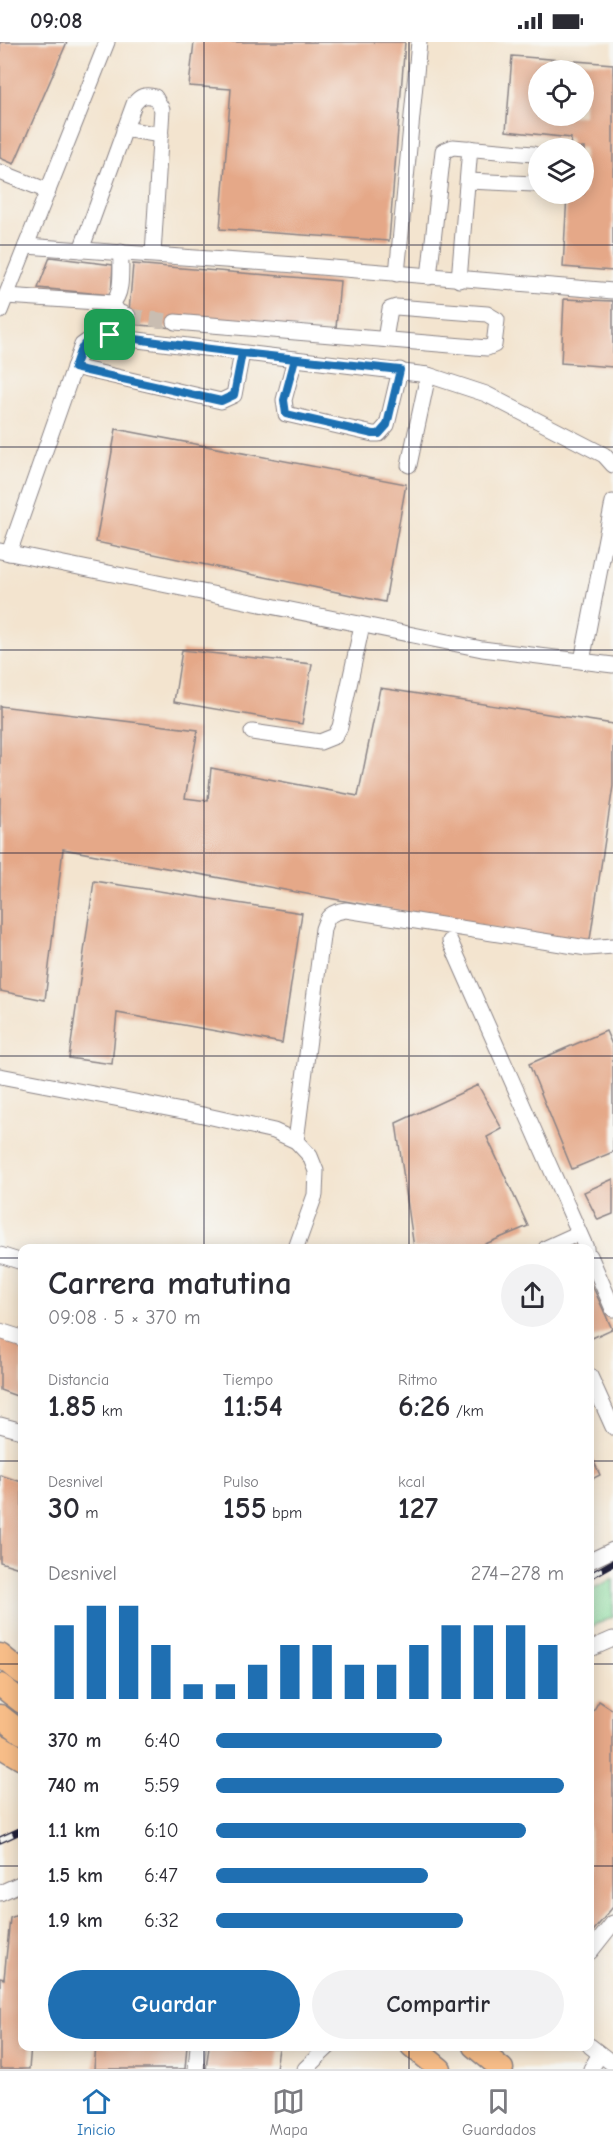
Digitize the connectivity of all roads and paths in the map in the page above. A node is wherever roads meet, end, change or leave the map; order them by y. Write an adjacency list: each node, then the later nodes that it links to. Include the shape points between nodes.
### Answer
1 (106, 42): 10 (street)
2 (419, 42): 15 (street)
3 (124, 129): 4 (street); 4 (street, via 134,104 149,95 155,97 162,109); 12 (street)
4 (161, 135): 14 (street)
5 (470, 148): 6 (street); 8 (street); 16 (street, via 443,151)
6 (528, 154)
7 (0, 172): 10 (street)
8 (468, 181): 9 (street); 17 (street)
9 (528, 184)
10 (48, 191): 11 (street)
11 (26, 246): 12 (street); 19 (street)
12 (81, 250): 13 (street)
13 (121, 252): 14 (street); 20 (street, via 119,292)
14 (153, 254): 15 (street)
15 (397, 274): 16 (street)
16 (429, 277): 17 (street)
17 (459, 280): 18 (street)
18 (613, 291)
19 (6, 296): 20 (street); 21 (street)
20 (112, 303): 22 (street, via 118,312)
21 (0, 311)
22 (128, 316)
23 (175, 322): 24 (street)
24 (385, 339): 24 (street, via 487,348 494,345 497,320 487,314 396,307 388,314)
25 (242, 353): 26 (street); 27 (street, via 96,336 82,345); 27 (street, via 234,395 221,401)
26 (295, 359): 28 (street); 28 (street, via 284,400 286,414 373,434 379,434 387,425)
27 (74, 368): 33 (street)
28 (400, 370): 29 (street)
29 (428, 375): 30 (street); 31 (street, via 486,394 529,414 604,454)
30 (410, 465)
31 (613, 465)
32 (613, 502): 35 (street)
33 (5, 552): 34 (street)
34 (362, 625): 35 (street, via 482,649); 37 (street, via 335,736 320,742)
35 (582, 661): 36 (street)
36 (613, 665)
37 (252, 732)
38 (450, 941): 42 (street)
39 (613, 946): 41 (street, via 587,948 333,911 323,929)
40 (0, 1076): 41 (street, via 203,1115 274,1131)
41 (296, 1141): 43 (street, via 310,1156 316,1171 315,1195)
42 (579, 1233): 44 (street); 45 (street)
43 (297, 1244)
44 (555, 1244)
45 (584, 1244)
46 (0, 1255): 47 (street)
47 (18, 1261)
48 (594, 1271): 49 (street)
49 (613, 1309)
50 (0, 1331): 51 (street)
51 (18, 1337)
52 (594, 1386): 54 (street)
53 (0, 1425): 55 (street)
54 (613, 1427)
55 (18, 1430)
56 (613, 1550): 57 (street)
57 (594, 1559)
58 (613, 1639): 59 (street)
59 (594, 1647)
60 (0, 1655): 61 (highway)
61 (18, 1670)
62 (0, 1685): 63 (highway)
63 (18, 1699)
64 (0, 1716): 65 (highway)
65 (18, 1730)
66 (0, 1746): 67 (highway)
67 (18, 1757)
68 (18, 1886): 69 (street)
69 (0, 1893)
70 (613, 1923): 71 (street)
71 (594, 1947)
72 (595, 2050): 76 (street); 80 (street)
73 (198, 2051): 77 (street)
74 (324, 2051): 78 (street)
75 (480, 2051): 79 (highway)
76 (613, 2064)
77 (196, 2069)
78 (305, 2069)
79 (502, 2069)
80 (591, 2069)

